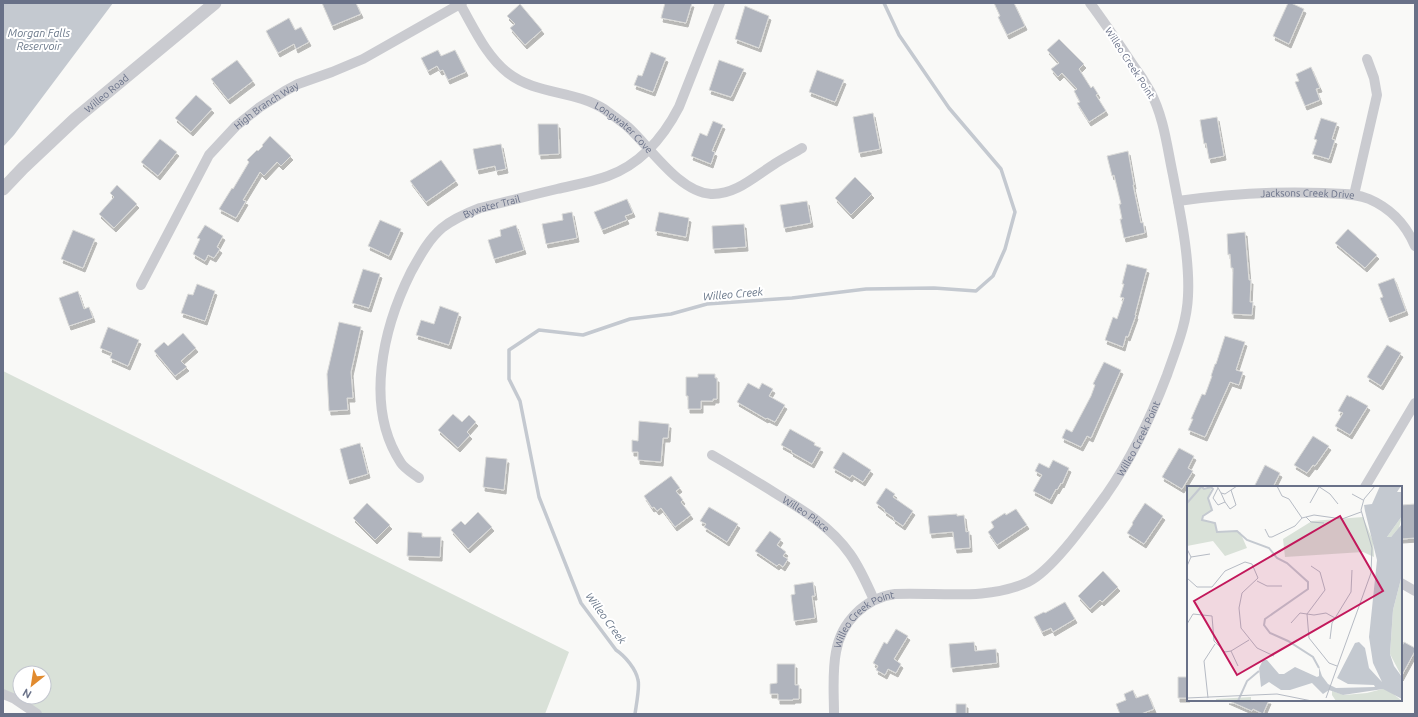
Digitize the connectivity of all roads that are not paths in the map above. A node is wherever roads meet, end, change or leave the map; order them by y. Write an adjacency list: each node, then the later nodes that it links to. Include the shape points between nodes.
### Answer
1 (216, 3): 8 (street, Willeo Road, via 70,124)
2 (720, 3): 7 (street, Bywater Trail, via 679,107 671,123)
3 (1090, 3): 10 (street, Willeo Creek Point, via 1143,79 1155,102)
4 (461, 4): 7 (street, Longwater Cove, via 488,52 509,74 526,84 602,108 627,127); 12 (street, High Branch Way, via 363,59 285,91 236,126 210,155)
5 (1367, 60): 9 (street, via 1377,94)
6 (802, 148): 7 (street, Longwater Cove, via 742,185 730,191 712,194 692,188 679,180)
7 (650, 150): 15 (street, Bywater Trail, via 608,176 467,213 442,228 424,248 404,286 390,324 383,356 381,396 383,420 390,443 402,465)
8 (3, 189)
9 (1354, 195): 10 (street, Jacksons Creek Drive, via 1258,193 1219,195); 11 (street, Jacksons Creek Drive, via 1388,210 1405,228)
10 (1178, 202): 19 (street, Willeo Creek Point, via 1188,277 1187,311 1183,327 1163,385 1139,441 1118,478 1096,509 1053,561 1029,582 1009,589 984,593 895,594)
11 (1415, 246)
12 (141, 285)
13 (1415, 402): 16 (street)
14 (712, 455): 19 (street, Willeo Place, via 824,525 851,554)
15 (419, 478)
16 (1367, 486)
17 (1402, 584): 18 (street)
18 (1415, 591)
19 (874, 600): 22 (street, Willeo Creek Point, via 853,616 839,642 835,664)
20 (3, 694): 21 (street)
21 (37, 714)
22 (834, 714)

